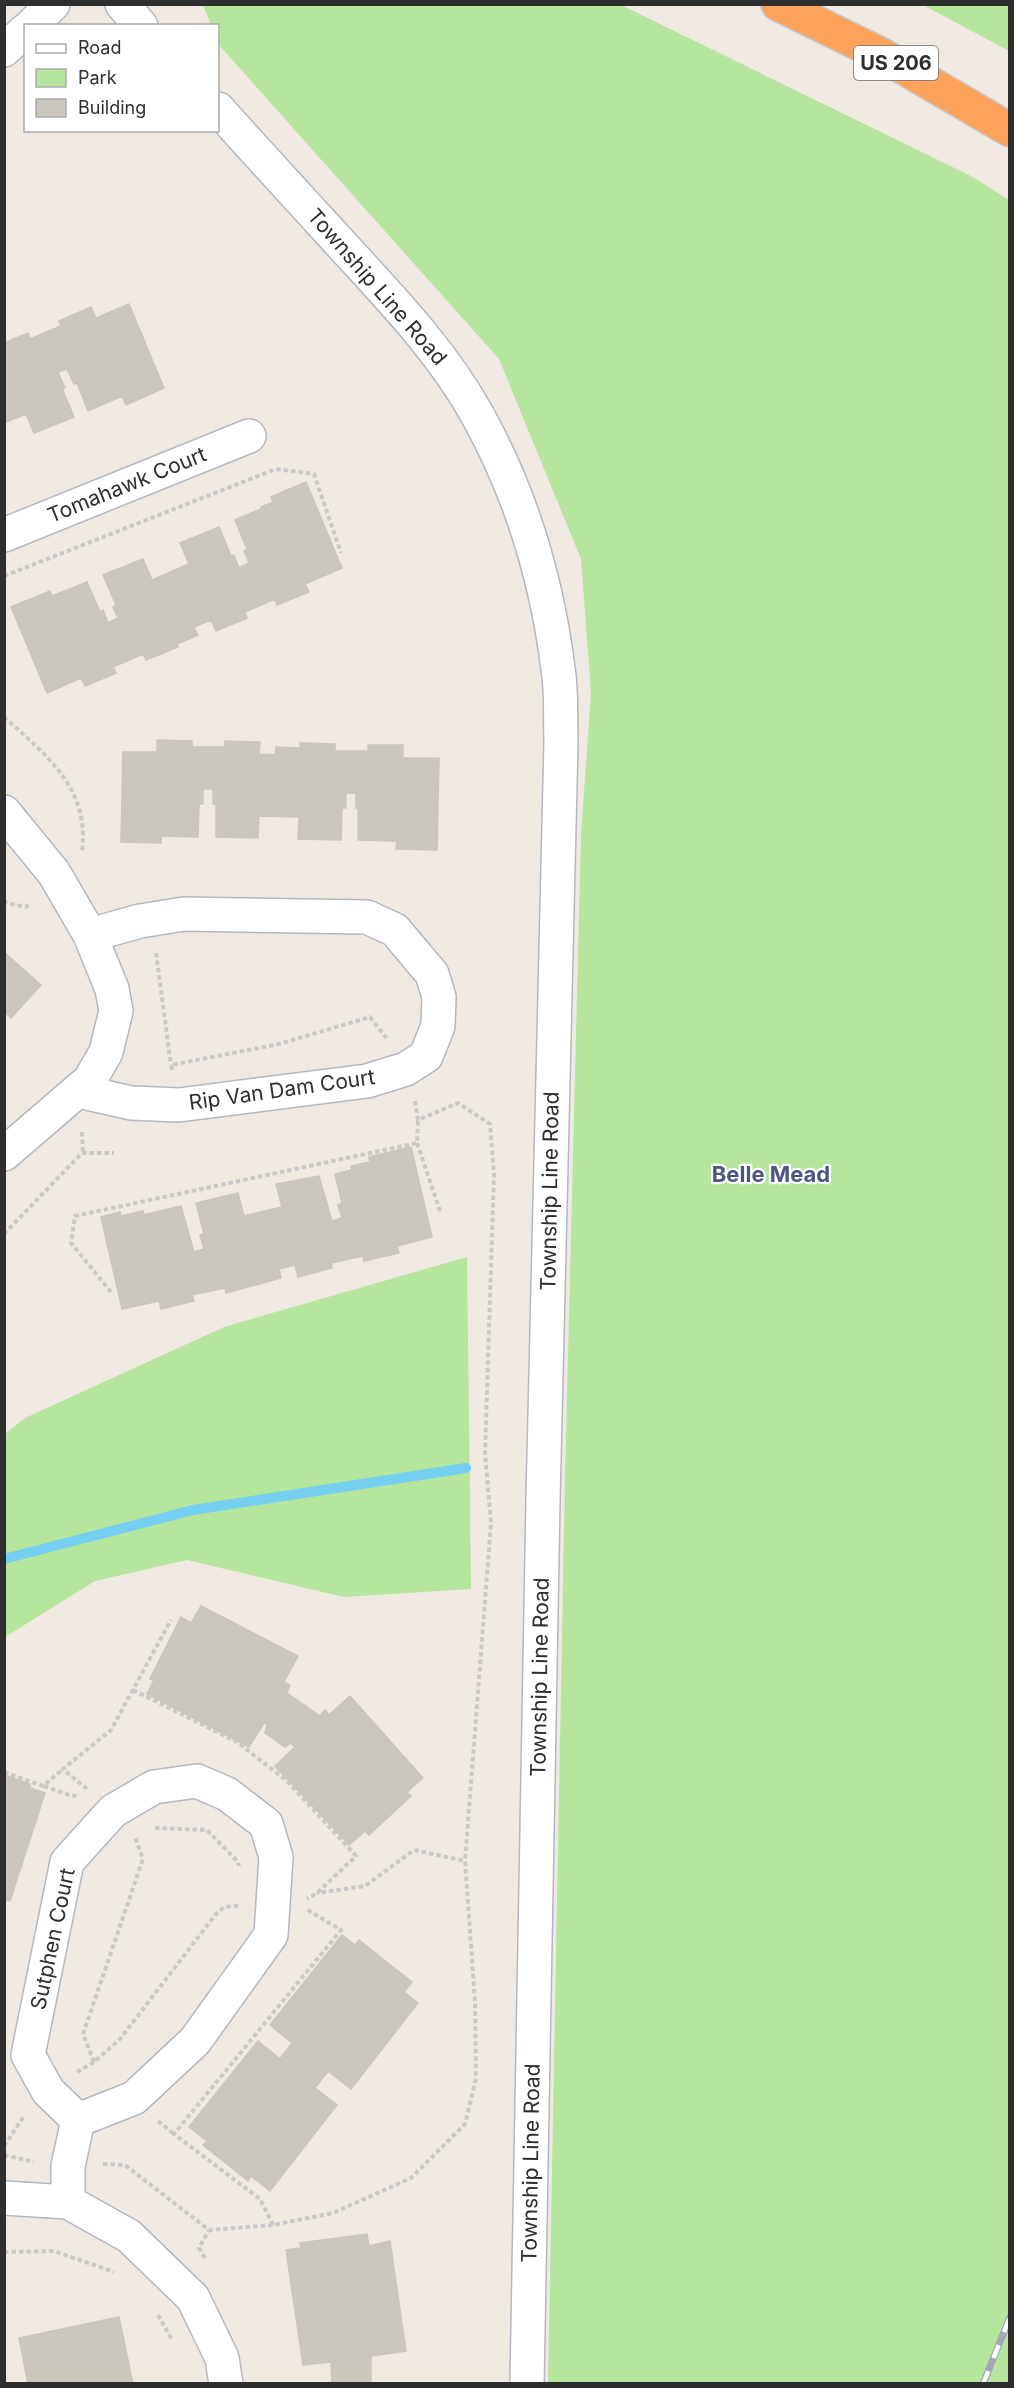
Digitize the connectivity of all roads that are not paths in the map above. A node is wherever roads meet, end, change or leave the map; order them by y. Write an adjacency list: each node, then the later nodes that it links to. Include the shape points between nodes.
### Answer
1 (53, 4): 4 (street)
2 (122, 4): 5 (street)
3 (778, 4): 9 (highway, US 206, via 882,55)
4 (33, 24)
5 (139, 24)
6 (24, 32): 7 (street)
7 (4, 50)
8 (219, 110): 20 (street, Township Line Road, via 405,314 478,414 507,474 532,540 559,671 561,741)
9 (1010, 130)
10 (249, 436): 11 (street, Tomahawk Court)
11 (4, 535)
12 (4, 812): 13 (street, via 54,873)
13 (90, 935): 14 (street, via 112,989 116,1011 106,1052 90,1080); 14 (street, Rip Van Dam Court, via 184,914 367,917 395,930 432,974 439,997 438,1026 426,1056 406,1069 367,1081 179,1105 131,1103)
14 (78, 1090): 15 (street)
15 (4, 1154)
16 (78, 2120): 16 (street, Sutphen Court, via 134,2098 195,2041 271,1935 276,1857 266,1824 228,1794 198,1781 154,1787 113,1811 67,1862 28,2055 48,2091); 18 (street, via 68,2166)
17 (4, 2198): 18 (street)
18 (68, 2202): 19 (street, via 129,2236 193,2298 222,2358)
19 (226, 2384)
20 (526, 2384)

